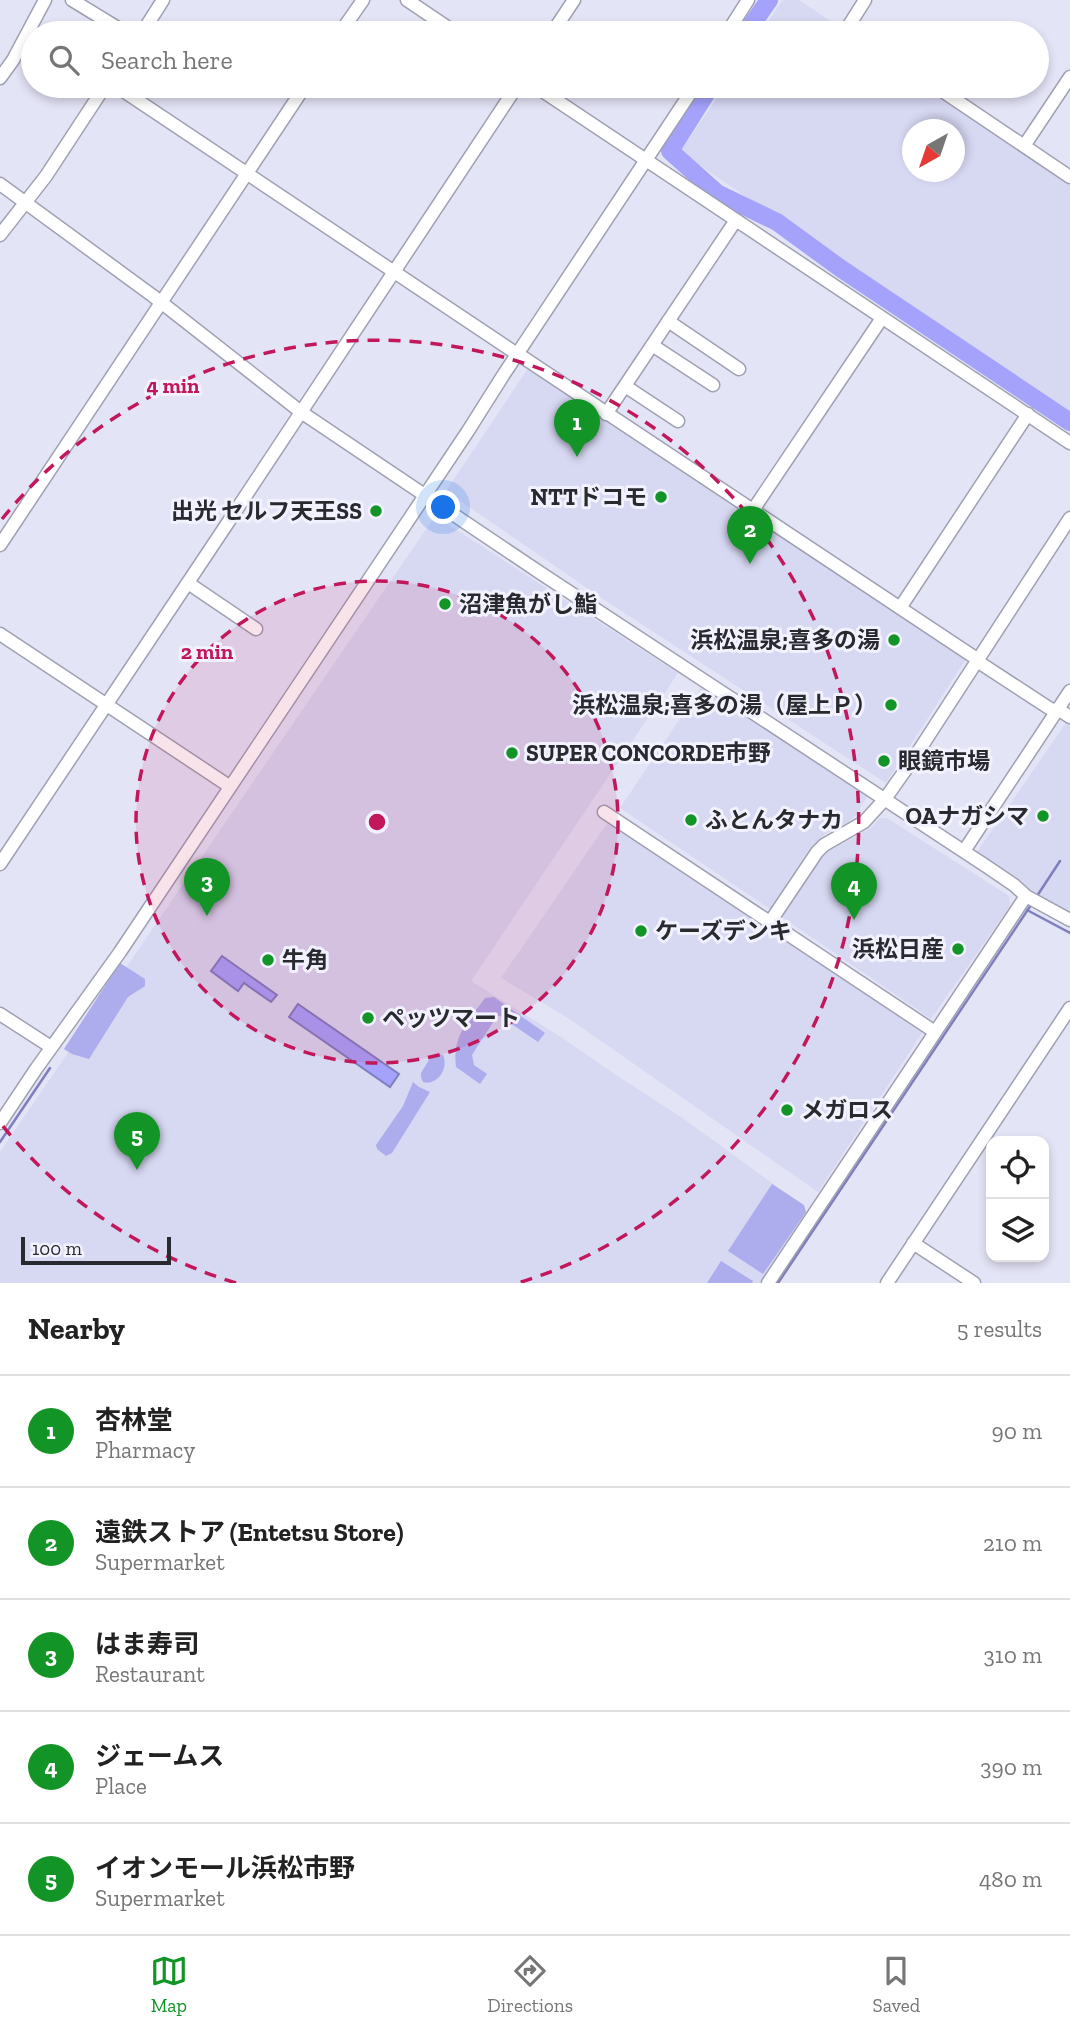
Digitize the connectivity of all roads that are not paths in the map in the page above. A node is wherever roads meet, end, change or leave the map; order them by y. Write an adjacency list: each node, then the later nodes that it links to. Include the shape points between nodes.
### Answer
1 (45, 0): 9 (street)
2 (72, 0): 10 (street)
3 (163, 0): 11 (street)
4 (363, 0): 12 (street)
5 (407, 0): 13 (street)
6 (574, 0): 14 (street)
7 (748, 0): 15 (street)
8 (865, 0): 16 (street)
9 (34, 21)
10 (106, 21)
11 (150, 21)
12 (348, 21)
13 (439, 21)
14 (560, 21)
15 (735, 21)
16 (852, 21)
17 (21, 45): 18 (street)
18 (0, 78)
19 (1070, 78): 27 (street)
20 (97, 98): 32 (street)
21 (134, 98): 29 (street)
22 (297, 98): 29 (street)
23 (509, 98): 35 (street)
24 (553, 98): 28 (street)
25 (687, 98): 28 (street)
26 (953, 98): 27 (street)
27 (1024, 146): 30 (street)
28 (647, 160): 33 (street); 40 (street)
29 (246, 175): 35 (street); 36 (street)
30 (1070, 177)
31 (0, 184): 32 (street)
32 (24, 203): 34 (street); 36 (street)
33 (736, 220): 37 (street); 38 (street)
34 (0, 235)
35 (393, 271): 40 (street); 44 (street)
36 (161, 303): 44 (street); 52 (street)
37 (883, 318): 46 (street); 50 (street)
38 (668, 321): 39 (street); 41 (street)
39 (652, 345): 42 (street); 43 (street)
40 (522, 357): 45 (street); 49 (street)
41 (738, 369)
42 (713, 385)
43 (625, 386): 45 (street); 47 (street)
44 (300, 412): 49 (street); 53 (street)
45 (606, 414): 50 (street)
46 (1028, 414): 48 (street); 54 (street)
47 (678, 421)
48 (1070, 443)
49 (425, 495): 62 (street); 63 (street)
50 (753, 510): 54 (street)
51 (1070, 518): 57 (street)
52 (0, 545)
53 (188, 583): 55 (street); 59 (street)
54 (900, 608): 57 (street)
55 (256, 629)
56 (0, 634): 59 (street)
57 (977, 659): 60 (street, via 1052,710); 63 (street)
58 (1070, 691): 60 (street)
59 (106, 704): 62 (street); 66 (street)
60 (1058, 709): 61 (street); 65 (street)
61 (1070, 717)
62 (229, 786): 73 (street)
63 (884, 799): 65 (street); 69 (street, via 864,822 817,852)
64 (604, 811): 69 (street)
65 (964, 851): 67 (street, via 1014,885)
66 (0, 864)
67 (1023, 901): 68 (street); 72 (street)
68 (1070, 920)
69 (770, 922): 72 (street)
70 (1070, 1009): 75 (street)
71 (0, 1014): 73 (street)
72 (935, 1032): 76 (street)
73 (51, 1047): 74 (street)
74 (0, 1123)
75 (913, 1243): 77 (street); 78 (street)
76 (768, 1283)
77 (887, 1283)
78 (974, 1283)

